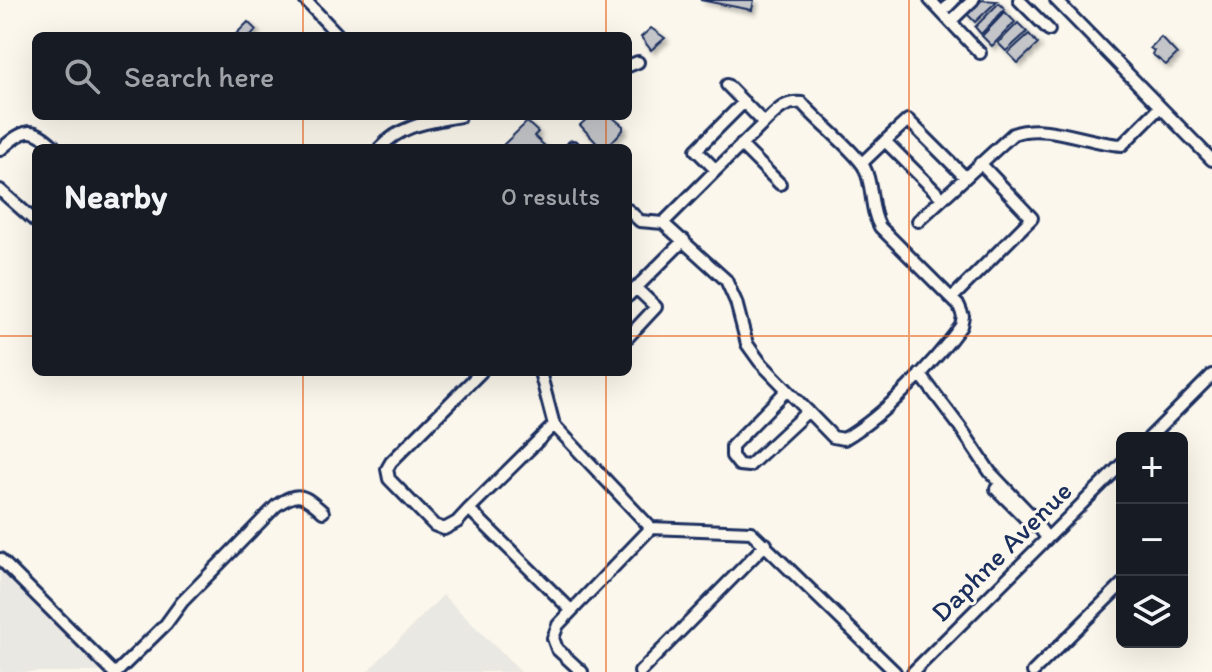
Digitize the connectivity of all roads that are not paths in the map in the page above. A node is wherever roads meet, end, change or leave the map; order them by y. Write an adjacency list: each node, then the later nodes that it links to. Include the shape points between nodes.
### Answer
1 (305, 0): 10 (street)
2 (930, 0): 7 (street)
3 (954, 0): 7 (street)
4 (973, 0): 8 (street)
5 (1019, 0): 9 (street)
6 (1056, 0): 14 (street)
7 (942, 12): 8 (street)
8 (951, 21): 11 (street)
9 (1049, 30)
10 (335, 32)
11 (980, 53)
12 (727, 85): 13 (street)
13 (744, 102): 16 (street); 25 (street, via 696,150)
14 (1160, 107): 22 (street); 24 (street, via 1122,145 1025,130)
15 (418, 120): 19 (street)
16 (764, 123): 20 (street); 23 (street, via 782,106 802,103)
17 (885, 141): 23 (street); 26 (street, via 908,120); 29 (street)
18 (52, 144): 21 (street, via 32,131)
19 (385, 144)
20 (741, 145): 25 (street); 27 (street)
21 (0, 150)
22 (1212, 160)
23 (862, 163): 36 (street, via 880,227)
24 (980, 163): 26 (street); 36 (street, via 1032,218)
25 (716, 170): 33 (street)
26 (965, 177): 29 (street)
27 (780, 184)
28 (0, 190): 31 (street)
29 (942, 198): 32 (street)
30 (632, 214): 33 (street, via 640,221)
31 (32, 218)
32 (918, 221)
33 (663, 223): 34 (street)
34 (684, 240): 35 (street); 42 (street, via 726,280 747,344)
35 (632, 292): 37 (street, via 656,307)
36 (952, 298): 38 (street, via 963,316 961,326)
37 (632, 333)
38 (920, 374): 43 (street, via 844,439 833,437); 50 (street, via 990,472)
39 (1212, 375): 45 (street)
40 (477, 376): 47 (street, via 387,469 389,479 434,525 444,529)
41 (541, 376): 44 (street)
42 (787, 390): 43 (street); 43 (street, via 732,446 739,465 749,466)
43 (808, 411)
44 (554, 425): 47 (street); 49 (street)
45 (1155, 432)
46 (1116, 470): 50 (street, Daphne Avenue)
47 (469, 509): 54 (street)
48 (323, 512): 56 (street, via 300,496 276,506)
49 (651, 528): 51 (street, via 751,532); 54 (street)
50 (1047, 538): 55 (street, Daphne Avenue)
51 (766, 544): 58 (street); 59 (street)
52 (0, 559): 56 (street)
53 (1116, 590): 60 (street)
54 (571, 610): 57 (street, via 553,638 557,649)
55 (921, 670)
56 (115, 672)
57 (582, 672)
58 (640, 672)
59 (895, 672)
60 (1033, 672)

